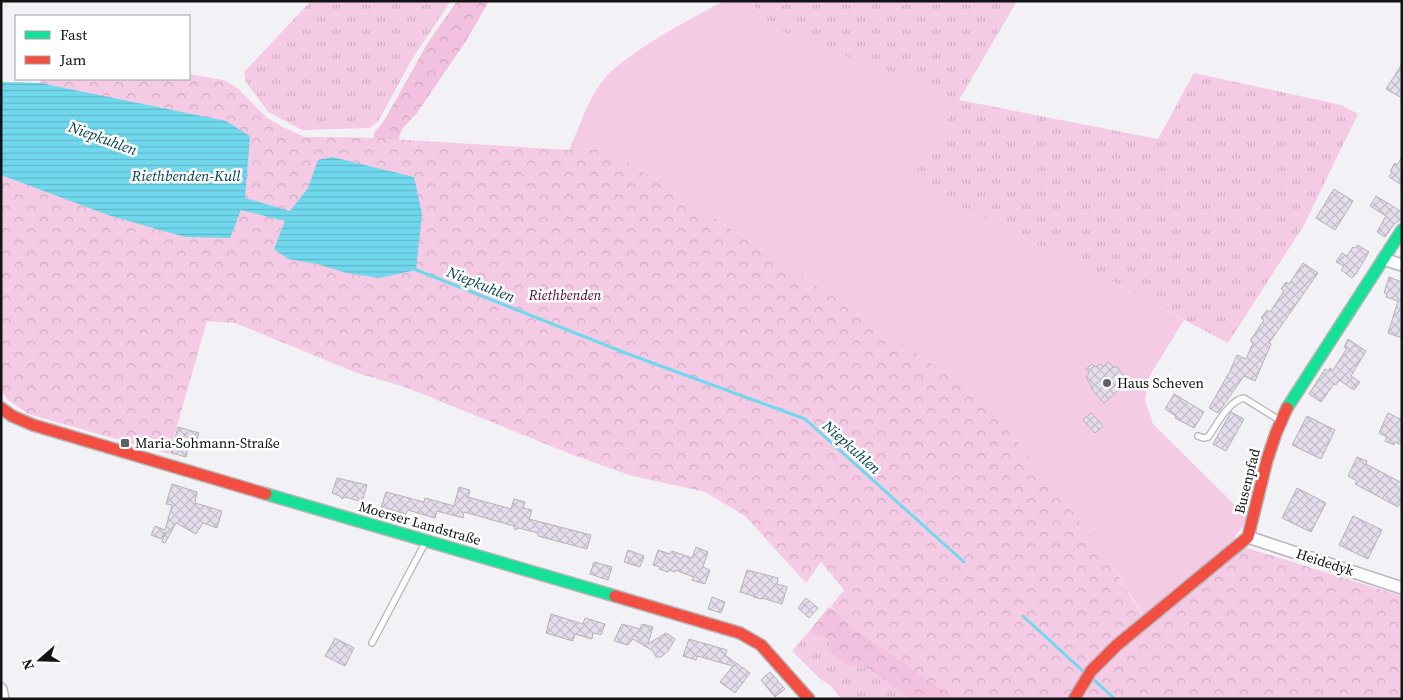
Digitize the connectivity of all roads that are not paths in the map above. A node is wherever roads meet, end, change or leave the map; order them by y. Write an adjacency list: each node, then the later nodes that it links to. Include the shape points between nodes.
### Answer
1 (1402, 230): 2 (main road, Busenpfad)
2 (1384, 259): 3 (street); 5 (main road, Busenpfad, via 1295,395)
3 (1402, 265)
4 (1, 408): 8 (main road, Moerser Landstraße, via 32,425)
5 (1281, 422): 6 (lane, via 1244,398 1231,405 1208,437); 7 (main road, Busenpfad, via 1267,460)
6 (1198, 436)
7 (1248, 537): 9 (street, Heidedyk); 14 (main road, via 1117,645 1088,675)
8 (426, 541): 10 (lane); 13 (main road, Moerser Landstraße, via 747,636 768,652)
9 (1402, 588)
10 (372, 643)
11 (1, 689): 12 (street)
12 (3, 699)
13 (809, 699)
14 (1074, 699)

